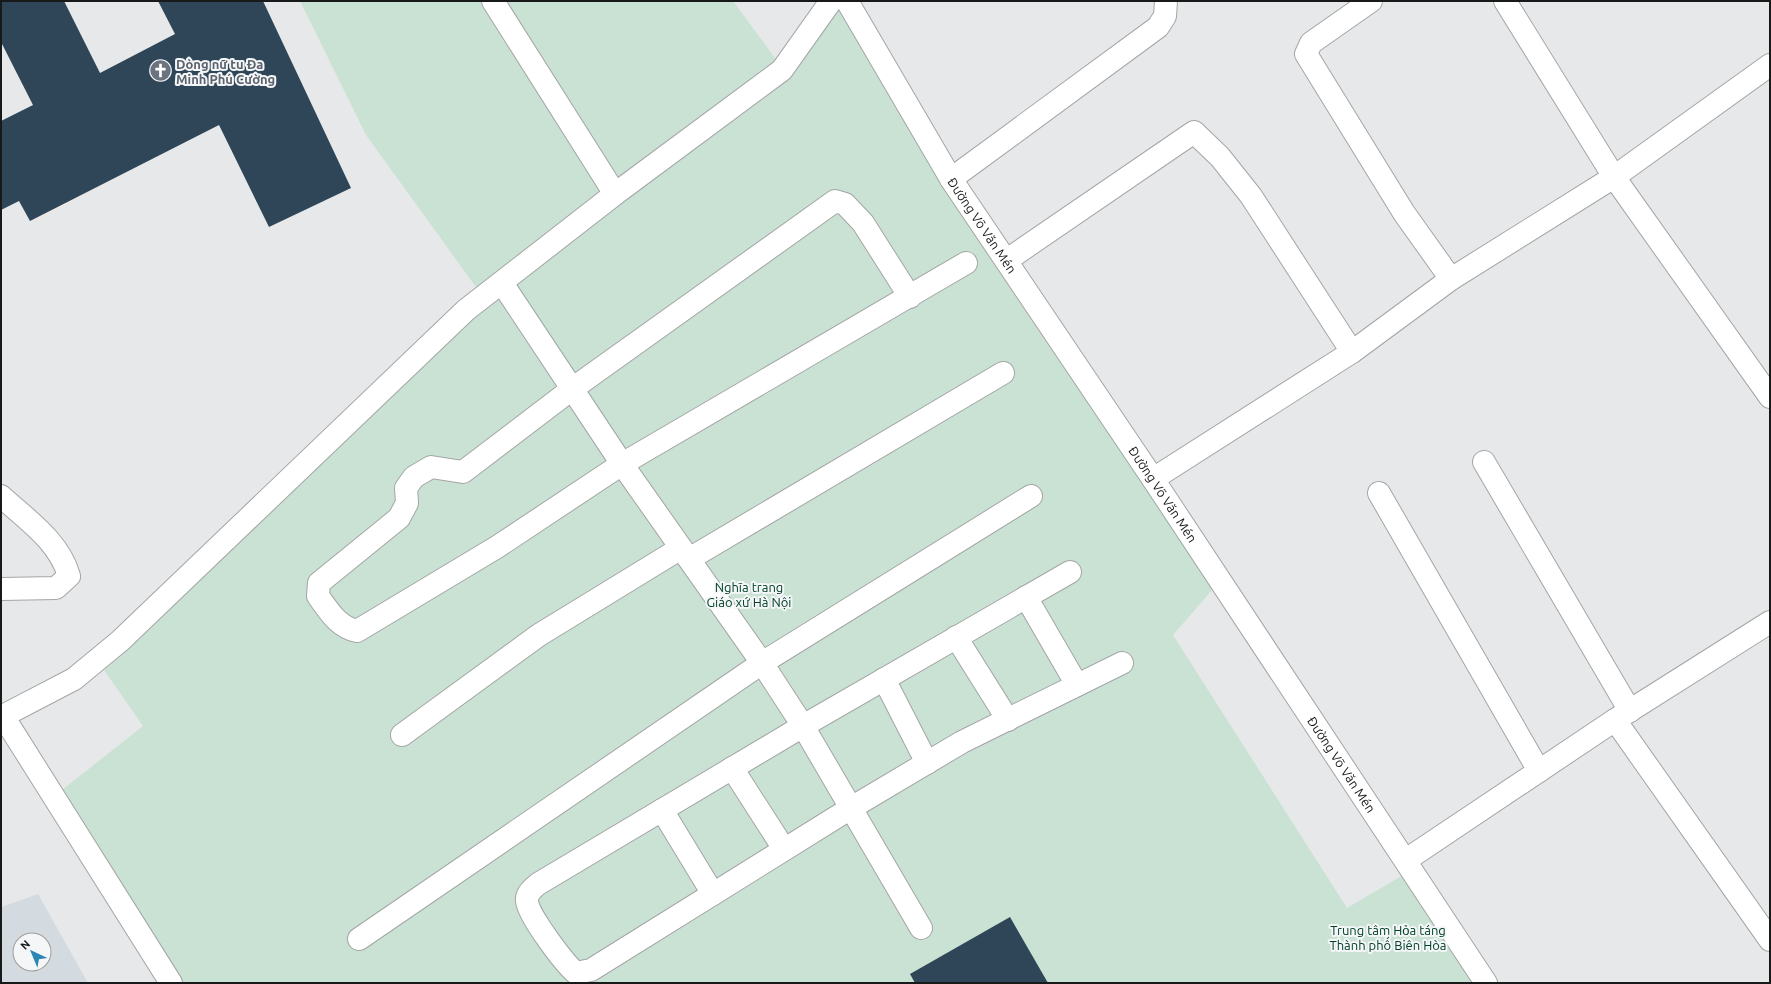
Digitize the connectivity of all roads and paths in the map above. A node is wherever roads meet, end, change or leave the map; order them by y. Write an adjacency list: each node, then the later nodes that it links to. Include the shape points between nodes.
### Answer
1 (493, 1): 10 (street)
2 (830, 1): 10 (street, via 782,70)
3 (847, 1): 9 (street, Đường Võ Văn Mén)
4 (1166, 1): 9 (street, via 1166,16 1158,27)
5 (1371, 1): 13 (street, via 1311,43 1306,54 1404,213)
6 (1505, 1): 8 (street)
7 (1770, 66): 8 (street)
8 (1614, 177): 13 (street); 19 (street)
9 (951, 179): 11 (street, Đường Võ Văn Mén)
10 (615, 194): 14 (street)
11 (1007, 260): 16 (street, via 1194,132 1220,157 1251,196); 22 (street, Đường Võ Văn Mén)
12 (966, 263): 15 (street)
13 (1451, 280): 16 (street)
14 (502, 283): 18 (street); 37 (street, via 466,310 120,641 74,679)
15 (910, 297): 18 (street, via 863,223 846,204 835,201); 21 (street)
16 (1352, 352): 22 (street)
17 (1003, 373): 26 (street)
18 (572, 389): 21 (street); 21 (street, via 463,472 431,467 414,477 406,488 407,503 399,518 319,583 318,596 346,629 357,631 497,547)
19 (1770, 398)
20 (1484, 462): 36 (street)
21 (622, 464): 26 (street)
22 (1153, 479): 47 (street, Đường Võ Văn Mén)
23 (1379, 493): 43 (street)
24 (1, 496): 28 (street, via 45,536 66,564 69,576 56,588)
25 (1031, 496): 32 (street)
26 (685, 553): 32 (street); 40 (street, via 539,635)
27 (1070, 572): 29 (street)
28 (1, 589)
29 (1026, 597): 31 (street); 35 (street)
30 (1767, 629): 36 (street)
31 (956, 637): 34 (street); 38 (street)
32 (762, 663): 39 (street); 50 (street)
33 (1122, 663): 35 (street)
34 (884, 679): 39 (street); 41 (street)
35 (1077, 685): 38 (street)
36 (1623, 716): 43 (street); 51 (street)
37 (2, 717): 52 (street)
38 (1008, 720): 41 (street, via 962,742)
39 (803, 726): 42 (street); 44 (street)
40 (402, 735)
41 (927, 763): 44 (street)
42 (732, 768): 45 (street); 46 (street)
43 (1539, 771): 47 (street)
44 (851, 808): 46 (street); 49 (street)
45 (662, 810): 48 (street); 48 (street, via 538,884 528,894 526,901 530,911 567,965 576,973 590,970)
46 (784, 849): 48 (street)
47 (1406, 860): 53 (street, Đường Võ Văn Mén)
48 (713, 894)
49 (921, 928)
50 (359, 938)
51 (1770, 940)
52 (171, 983)
53 (1486, 983)

